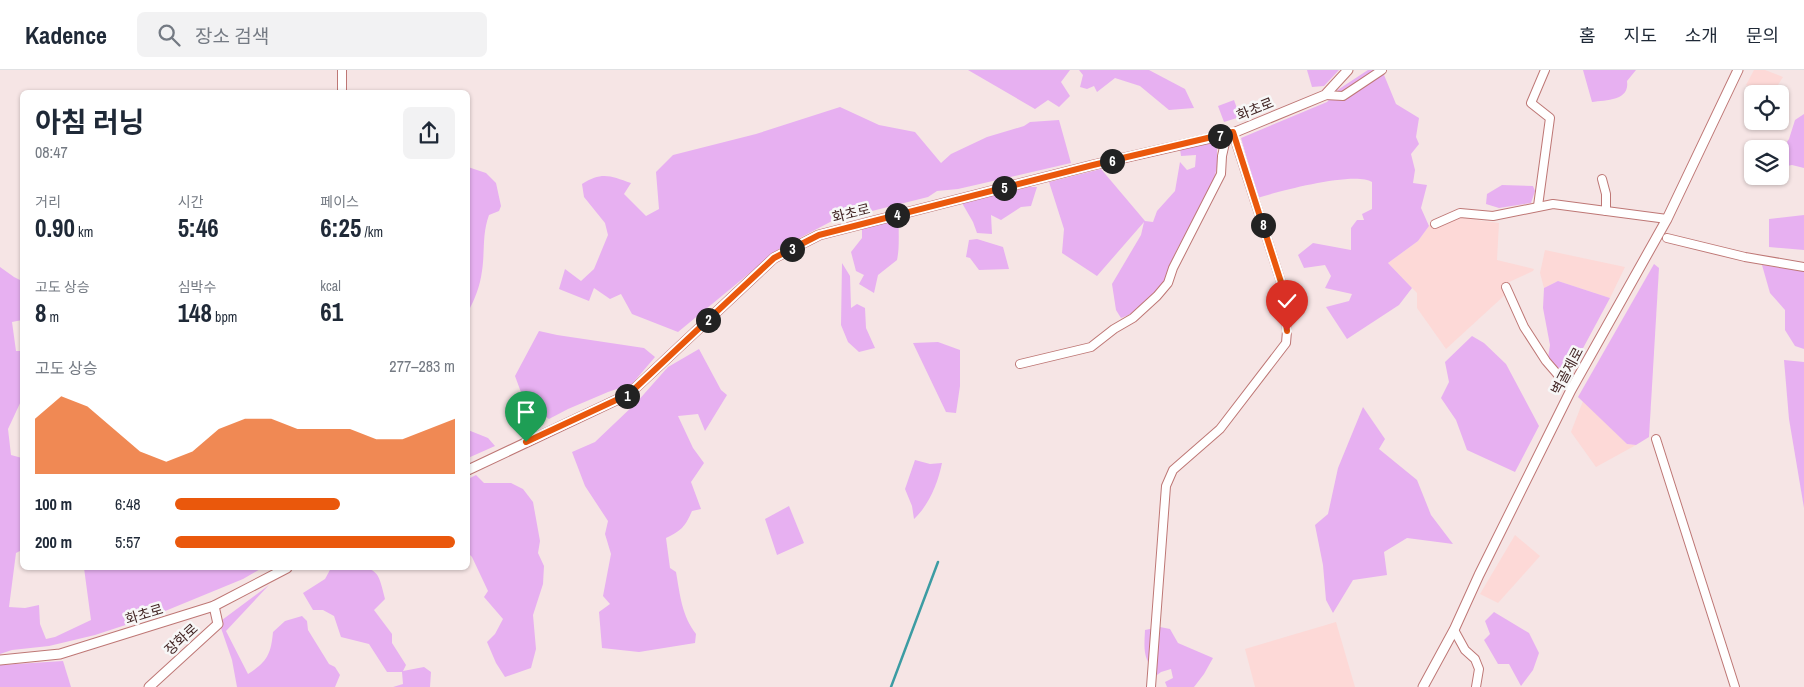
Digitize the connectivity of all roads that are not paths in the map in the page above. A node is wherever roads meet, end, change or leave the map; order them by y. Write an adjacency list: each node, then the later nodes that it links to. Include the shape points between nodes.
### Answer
1 (342, 70): 6 (street)
2 (1348, 70): 7 (street, 화초로)
3 (1382, 70): 7 (street, via 1343,96)
4 (1545, 70): 10 (street, via 1531,103 1550,118)
5 (1738, 70): 12 (street, 벽골제로)
6 (342, 90)
7 (1325, 95): 8 (street, 화초로)
8 (1230, 133): 17 (street, via 1222,156 1221,174 1168,283 1157,296 1133,318 1091,347); 20 (street, 화초로, via 819,235 774,258 629,394); 26 (street, via 1281,282 1286,343 1220,429 1173,470 1166,486)
9 (1602, 179): 11 (street)
10 (1538, 206): 11 (street, via 1553,204); 13 (street, via 1493,216 1460,213)
11 (1606, 211): 12 (street)
12 (1667, 219): 18 (street, 벽골제로)
13 (1435, 224)
14 (1667, 238): 15 (street)
15 (1804, 267)
16 (1506, 287): 18 (street, via 1524,327)
17 (1020, 364)
18 (1572, 390): 23 (street, 벽골제로)
19 (1656, 439): 29 (street)
20 (470, 469)
21 (283, 570): 22 (street, 화초로)
22 (214, 606): 24 (street, 화초로, via 60,654); 25 (street, 장화로, via 218,624)
23 (1454, 630): 27 (street, 벽골제로); 28 (street, via 1480,669)
24 (0, 660)
25 (149, 687)
26 (1151, 687)
27 (1423, 687)
28 (1476, 687)
29 (1735, 687)

